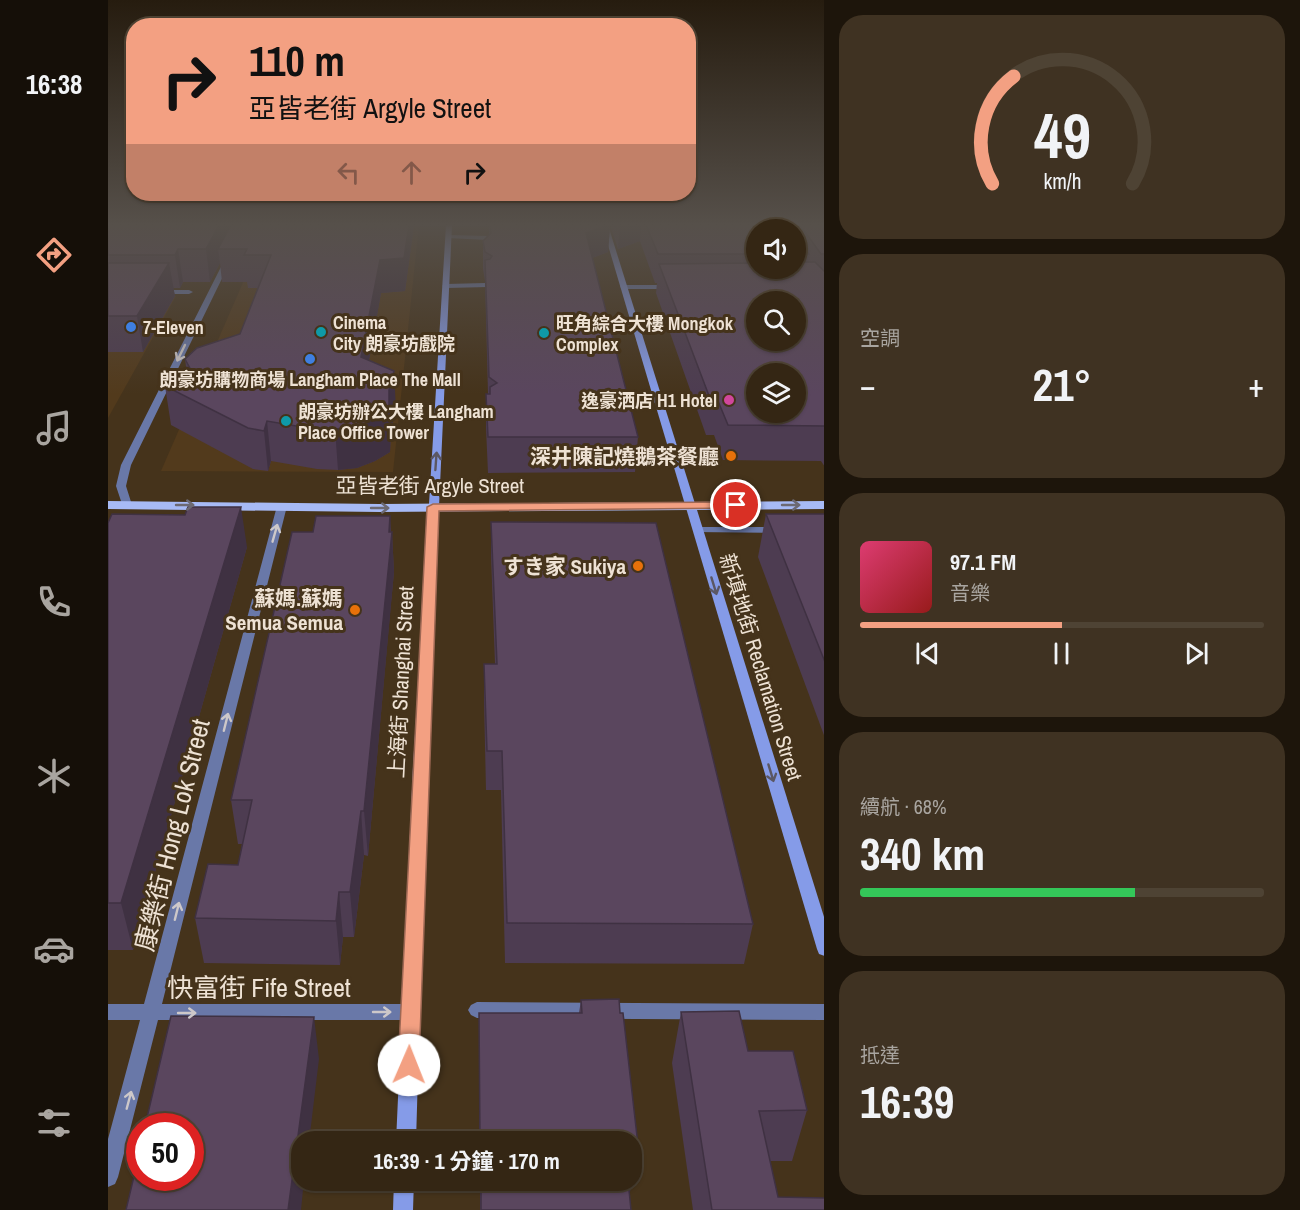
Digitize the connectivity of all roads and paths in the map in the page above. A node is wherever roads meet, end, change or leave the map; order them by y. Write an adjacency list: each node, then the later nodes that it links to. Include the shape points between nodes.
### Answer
1 (216, 281): 13 (street, one-way to 13, via 126,465 121,486)
2 (447, 281): 4 (main road, 上海街 Shanghai Street)
3 (622, 281): 6 (main road, 新填地街 Reclamation Street)
4 (447, 285): 5 (street); 10 (main road, 上海街 Shanghai Street)
5 (485, 285)
6 (624, 287): 7 (street); 14 (main road, 新填地街 Reclamation Street)
7 (687, 287)
8 (143, 292): 9 (street)
9 (189, 292)
10 (439, 415): 11 (street); 17 (main road, 上海街 Shanghai Street, one-way to 10)
11 (489, 416)
12 (108, 505): 13 (main road, 亞皆老街 Argyle Street)
13 (127, 505): 16 (main road, 亞皆老街 Argyle Street, one-way to 16)
14 (691, 505): 15 (main road, 亞皆老街 Argyle Street, one-way to 15); 17 (main road, 亞皆老街 Argyle Street); 18 (main road, 新填地街 Reclamation Street)
15 (824, 505)
16 (282, 506): 17 (main road, 亞皆老街 Argyle Street, one-way to 17); 25 (street, 康樂街 Hong Lok Street, one-way to 16)
17 (433, 507): 23 (main road, 上海街 Shanghai Street)
18 (698, 530): 19 (street); 20 (main road, 新填地街 Reclamation Street, one-way to 20)
19 (791, 530)
20 (824, 946)
21 (477, 1010): 24 (street)
22 (108, 1012): 25 (street, 快富街 Fife Street)
23 (410, 1012): 25 (street, 快富街 Fife Street, one-way to 23); 26 (main road, 上海街 Shanghai Street)
24 (824, 1012)
25 (151, 1013): 27 (street, 康樂街 Hong Lok Street, one-way to 25)
26 (406, 1131)
27 (108, 1177)
28 (404, 1191): 29 (main road)
29 (403, 1210)

